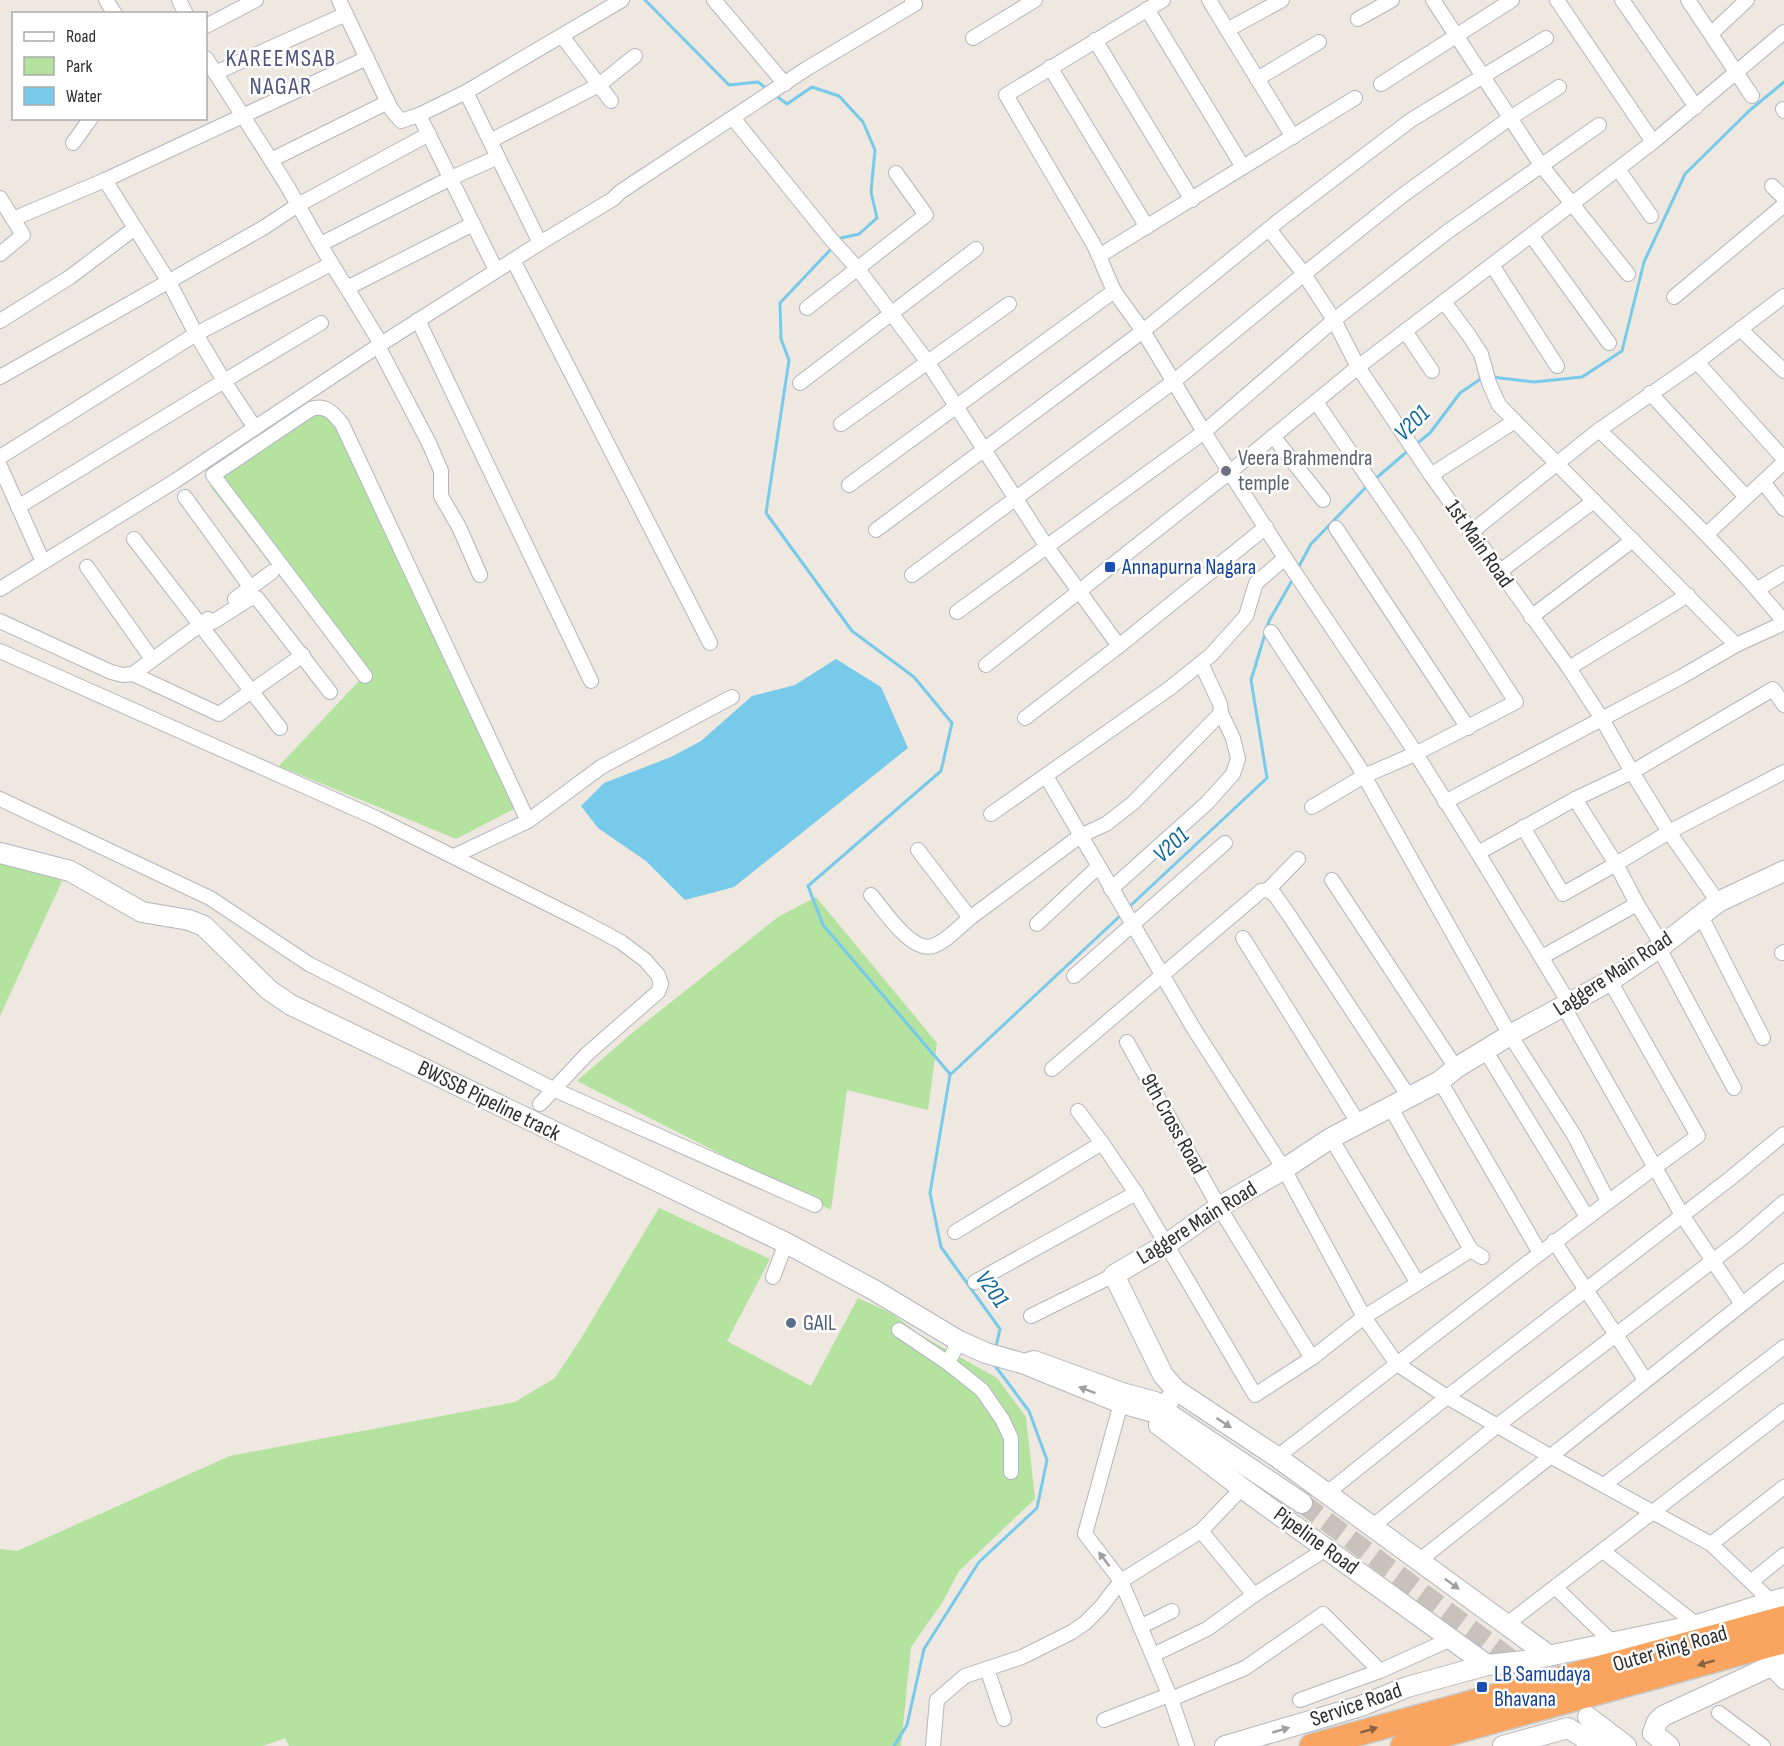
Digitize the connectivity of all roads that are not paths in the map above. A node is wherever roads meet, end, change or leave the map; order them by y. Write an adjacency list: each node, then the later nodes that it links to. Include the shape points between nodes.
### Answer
1 (256, 0): 20 (street)
2 (339, 0): 18 (street)
3 (622, 0): 24 (street)
4 (714, 0): 40 (street)
5 (1035, 0): 26 (street)
6 (1163, 0): 17 (street)
7 (1209, 0): 21 (street)
8 (1282, 0): 21 (street)
9 (1392, 0): 19 (street)
10 (1433, 0): 25 (street)
11 (1512, 0): 25 (street)
12 (1557, 0): 57 (street)
13 (1622, 0): 47 (street)
14 (1688, 0): 23 (street)
15 (1747, 0): 23 (street)
16 (916, 2): 40 (street)
17 (1147, 9): 28 (street); 62 (street)
18 (346, 14): 31 (street); 34 (street)
19 (1358, 19)
20 (207, 25)
21 (1227, 30): 37 (street)
22 (1784, 32): 35 (street)
23 (1711, 34): 35 (street)
24 (562, 36): 39 (street); 42 (street)
25 (1456, 36): 36 (street); 38 (street)
26 (973, 38)
27 (1546, 38): 36 (street)
28 (1095, 40): 33 (street); 70 (street)
29 (1319, 42): 37 (street)
30 (635, 56): 39 (street)
31 (367, 58): 46 (street); 49 (street)
32 (207, 60): 34 (street)
33 (1050, 67): 77 (street); 85 (street, via 1006,95)
34 (215, 72): 49 (street)
35 (1737, 73): 43 (street); 47 (street)
36 (1482, 75): 51 (street); 79 (street, via 1411,120)
37 (1257, 79): 55 (street)
38 (1381, 84)
39 (599, 85): 45 (street); 56 (street)
40 (781, 86): 50 (street)
41 (1559, 87): 51 (street)
42 (466, 92): 48 (street); 56 (street)
43 (1752, 96)
44 (1355, 98): 55 (street)
45 (610, 101)
46 (387, 102): 48 (street, via 401,121); 60 (street)
47 (1696, 107): 57 (street)
48 (419, 115): 54 (street)
49 (243, 116): 60 (street); 66 (street)
50 (733, 118): 81 (street); 89 (street)
51 (1510, 118): 61 (street); 91 (street, via 1403,195)
52 (90, 120): 58 (street)
53 (1599, 125): 61 (street)
54 (429, 134): 65 (street); 72 (street)
55 (1293, 137): 62 (street)
56 (490, 141): 59 (street)
57 (1653, 142): 63 (street)
58 (73, 143)
59 (498, 157): 65 (street); 81 (street)
60 (271, 160): 72 (street)
61 (1541, 165): 71 (street); 103 (street)
62 (1243, 167): 70 (street)
63 (1617, 169): 71 (street); 74 (street)
64 (896, 172): 89 (street, via 926,215)
65 (451, 178): 76 (street); 82 (street)
66 (105, 180): 75 (street); 78 (street)
67 (1772, 186): 69 (street)
68 (0, 198): 75 (street)
69 (1784, 198)
70 (1192, 200): 77 (street)
71 (1572, 203): 80 (street); 92 (street)
72 (298, 205): 82 (street); 93 (street)
73 (1784, 205): 97 (street)
74 (1652, 216)
75 (13, 219): 84 (street, via 23,235)
76 (473, 224): 90 (street); 94 (street)
77 (1147, 227): 85 (street)
78 (135, 228): 93 (street); 104 (street, via 70,277)
79 (1269, 229): 91 (street, 1st Main Road); 107 (street)
80 (1532, 235): 88 (street); 110 (street)
81 (540, 243): 86 (street)
82 (321, 244): 87 (street)
83 (976, 249): 101 (street)
84 (0, 254)
85 (1099, 256): 95 (street)
86 (513, 260): 90 (street); 174 (street)
87 (330, 264): 94 (street); 109 (street)
88 (1492, 265): 98 (street); 114 (street)
89 (858, 269): 100 (street); 101 (street)
90 (496, 270): 102 (street)
91 (1304, 274): 103 (street, 1st Main Road); 120 (street)
92 (1628, 274)
93 (169, 282): 109 (street); 118 (street)
94 (348, 288): 111 (street)
95 (1114, 291): 107 (street); 124 (street)
96 (1784, 296): 106 (street)
97 (1674, 297)
98 (1444, 302): 108 (street); 125 (street, via 1481,354 1499,405)
99 (1009, 303): 112 (street)
100 (807, 308)
101 (892, 315): 112 (street); 121 (street)
102 (418, 320): 111 (street); 185 (street)
103 (1334, 320): 115 (street, 1st Main Road); 129 (street)
104 (0, 321)
105 (321, 323): 119 (street)
106 (1740, 329): 113 (street); 116 (street)
107 (1143, 331): 120 (street); 131 (street)
108 (1405, 331): 115 (street); 117 (street)
109 (196, 334): 119 (street); 132 (street)
110 (1610, 343)
111 (380, 345): 127 (street); 161 (street, via 429,443 441,471 441,496)
112 (927, 361): 124 (street); 126 (street)
113 (1697, 362): 122 (street); 133 (street)
114 (1557, 366)
115 (1358, 367): 123 (street); 137 (street, 1st Main Road)
116 (1784, 370)
117 (1431, 371)
118 (0, 377)
119 (224, 381): 127 (street); 145 (street)
120 (1173, 382): 129 (street); 142 (street)
121 (800, 383)
122 (1650, 393): 128 (street); 141 (street)
123 (1316, 402): 130 (street); 195 (street, via 1516,702)
124 (957, 406): 131 (street); 139 (street)
125 (1515, 421): 134 (street); 137 (street)
126 (841, 423)
127 (255, 428): 155 (street)
128 (1599, 430): 134 (street); 151 (street)
129 (1204, 432): 136 (street); 154 (street)
130 (1273, 436): 136 (street); 143 (street)
131 (985, 450): 142 (street); 149 (street)
132 (0, 458)
133 (1784, 459): 138 (street)
134 (1556, 464): 144 (street); 150 (street)
135 (0, 466): 145 (street)
136 (1231, 471): 147 (street); 166 (street)
137 (1431, 475): 150 (street, 1st Main Road)
138 (1763, 482): 141 (street); 146 (street)
139 (849, 485)
140 (185, 497): 163 (street)
141 (1746, 497): 151 (street)
142 (1016, 499): 154 (street); 162 (street)
143 (1323, 500)
144 (1594, 501): 153 (street); 159 (street)
145 (18, 507): 155 (street)
146 (1784, 509)
147 (1266, 527): 157 (street); 176 (street)
148 (1336, 528): 195 (street)
149 (876, 530)
150 (1470, 532): 159 (street, 1st Main Road)
151 (1707, 534): 165 (street)
152 (134, 538): 172 (street)
153 (1633, 540): 167 (street); 169 (street)
154 (1047, 547): 166 (street); 168 (street)
155 (43, 562): 164 (street)
156 (87, 567): 179 (street)
157 (1292, 568): 180 (street, via 1256,583 1246,616); 196 (street)
158 (272, 572): 163 (street)
159 (1499, 572): 169 (street, 1st Main Road)
160 (1784, 573): 165 (street)
161 (480, 575)
162 (912, 575)
163 (251, 588): 172 (street)
164 (0, 589)
165 (1758, 589): 171 (street)
166 (1080, 591): 176 (street); 181 (street)
167 (1688, 595): 175 (street); 182 (street)
168 (957, 612)
169 (1531, 617): 182 (street, 1st Main Road)
170 (0, 621): 183 (street, via 111,672)
171 (1784, 623): 175 (street)
172 (200, 625): 178 (street, via 257,598); 179 (street); 187 (street)
173 (1270, 632): 200 (street)
174 (710, 644)
175 (1736, 645): 193 (street)
176 (1119, 646): 192 (street)
177 (0, 651): 214 (street)
178 (303, 655): 187 (street); 188 (street)
179 (152, 659): 183 (street)
180 (1201, 663): 191 (street); 199 (street)
181 (986, 665)
182 (1569, 668): 193 (street, 1st Main Road)
183 (133, 674): 187 (street, via 219,714)
184 (365, 676): 206 (street, via 213,475 319,406 333,413 342,424)
185 (591, 681)
186 (1778, 686): 190 (street); 197 (street)
187 (252, 692): 194 (street)
188 (330, 692)
189 (732, 696): 206 (street, via 601,767)
190 (1784, 705)
191 (1221, 713): 209 (street, via 1133,803 1106,825); 220 (street, via 1238,759 1233,774 1207,803)
192 (1025, 718)
193 (1602, 719): 197 (street, 1st Main Road); 203 (street)
194 (280, 728)
195 (1468, 728): 196 (street)
196 (1415, 754): 200 (street); 203 (street)
197 (1632, 772): 202 (street); 208 (street, 1st Main Road)
198 (1784, 772): 208 (street)
199 (1046, 776): 205 (street); 209 (street)
200 (1364, 776): 204 (street); 236 (street)
201 (0, 799): 244 (street, via 210,898 309,964)
202 (1575, 799): 207 (street); 216 (street)
203 (1445, 802): 213 (street)
204 (1312, 807)
205 (991, 814)
206 (528, 821): 214 (street)
207 (1523, 827): 213 (street); 216 (street, via 1563,894)
208 (1669, 832): 216 (street); 223 (street, 1st Main Road)
209 (1080, 836): 217 (street); 226 (street)
210 (1225, 843): 228 (street)
211 (918, 850): 226 (street)
212 (0, 853): 264 (street, BWSSB Pipeline track, via 70,871 142,912 204,926 269,990 291,1005)
213 (1478, 853): 231 (street)
214 (454, 856): 244 (street, via 621,942 658,975 658,992 586,1054)
215 (1298, 859): 221 (street)
216 (1616, 864): 224 (street)
217 (1098, 867): 220 (street); 227 (street)
218 (1784, 871): 223 (street, Laggere Main Road)
219 (1332, 880): 240 (street)
220 (1111, 889): 228 (street)
221 (1268, 890): 232 (street, via 1261,891); 245 (street, via 1289,915)
222 (871, 895): 226 (street, via 911,942 922,948 933,946)
223 (1718, 902): 225 (street, Laggere Main Road)
224 (1637, 904): 230 (street); 231 (street)
225 (1701, 914): 230 (street, Laggere Main Road); 237 (street)
226 (970, 918)
227 (1037, 924)
228 (1132, 924): 232 (street); 233 (street)
229 (1243, 938): 249 (street)
230 (1660, 946): 234 (street, Laggere Main Road); 243 (street)
231 (1542, 957): 235 (street)
232 (1162, 974): 241 (street); 254 (street)
233 (1074, 976)
234 (1610, 981): 235 (street, Laggere Main Road); 253 (street, via 1698,1136)
235 (1567, 1005): 236 (street, Laggere Main Road); 253 (street)
236 (1510, 1035): 239 (street, Laggere Main Road); 256 (street, via 1574,1135)
237 (1763, 1038)
238 (1127, 1042): 259 (street, 9th Cross Road)
239 (1485, 1050): 240 (street, Laggere Main Road); 261 (street)
240 (1456, 1068): 242 (street, Laggere Main Road)
241 (1052, 1069)
242 (1440, 1081): 245 (street, Laggere Main Road); 266 (street)
243 (1734, 1088)
244 (553, 1089): 246 (street); 258 (street)
245 (1409, 1097): 247 (street, Laggere Main Road)
246 (540, 1104)
247 (1391, 1108): 249 (street, Laggere Main Road); 272 (street, via 1477,1253)
248 (1078, 1111): 252 (street)
249 (1359, 1124): 251 (street, Laggere Main Road)
250 (1784, 1134): 260 (street)
251 (1331, 1138): 254 (street, Laggere Main Road); 272 (street)
252 (1102, 1143): 255 (street); 262 (street)
253 (1654, 1168): 256 (street); 260 (street)
254 (1284, 1169): 259 (street, Laggere Main Road); 276 (street)
255 (1136, 1194): 265 (street); 271 (street)
256 (1608, 1201): 261 (street)
257 (1784, 1202): 267 (street)
258 (815, 1205)
259 (1219, 1207): 265 (street, Laggere Main Road); 281 (street, 9th Cross Road)
260 (1682, 1215): 267 (street); 273 (street)
261 (1587, 1218): 263 (street)
262 (955, 1232)
263 (1554, 1241): 266 (street); 273 (street)
264 (786, 1243): 270 (street); 279 (street, BWSSB Pipeline track)
265 (1167, 1244): 269 (street, Laggere Main Road); 281 (street, via 1255,1395)
266 (1540, 1253): 284 (street)
267 (1713, 1260): 274 (street); 278 (street)
268 (1784, 1271): 274 (street)
269 (1114, 1275): 275 (street); 286 (street, Laggere Main Road, via 1163,1375)
270 (773, 1277)
271 (975, 1282)
272 (1417, 1282): 276 (street)
273 (1584, 1290): 278 (street); 287 (street)
274 (1743, 1304): 285 (street)
275 (1031, 1316)
276 (1364, 1317): 281 (street); 284 (street)
277 (898, 1330): 282 (street)
278 (1616, 1334): 285 (street); 291 (street)
279 (959, 1341): 282 (street); 283 (street, BWSSB Pipeline track)
280 (1784, 1347): 295 (street)
281 (1312, 1358)
282 (948, 1364): 294 (street, via 982,1390 1002,1419 1011,1438)
283 (1025, 1364): 288 (street, one-way to 283); 289 (street, via 1035,1361 1155,1402)
284 (1397, 1364): 287 (street); 293 (street)
285 (1644, 1380): 292 (street)
286 (1176, 1390): 289 (street); 293 (street, Laggere Main Road, one-way to 293)
287 (1447, 1397): 291 (street); 298 (street)
288 (1121, 1403): 289 (street, via 1149,1411); 308 (street, one-way to 288, via 1085,1534)
289 (1163, 1410): 297 (street, Pipeline Road, via 1159,1425); 299 (street)
290 (1784, 1411): 300 (street)
291 (1498, 1425): 292 (street); 301 (street)
292 (1550, 1456): 295 (street); 307 (street)
293 (1277, 1457): 298 (street, Laggere Main Road)
294 (1011, 1472)
295 (1604, 1485): 300 (street)
296 (1784, 1487): 303 (street)
297 (1242, 1488): 302 (street); 304 (street, Pipeline Road)
298 (1327, 1493): 301 (street, Laggere Main Road)
299 (1302, 1503)
300 (1653, 1512): 303 (street); 305 (street)
301 (1372, 1526): 307 (street, Laggere Main Road)
302 (1201, 1531): 308 (street); 311 (street)
303 (1711, 1544): 309 (street)
304 (1326, 1549): 311 (street); 317 (street, Pipeline Road)
305 (1603, 1551): 310 (street); 316 (street)
306 (1784, 1555): 309 (street)
307 (1420, 1560): 314 (street, Laggere Main Road, one-way to 314)
308 (1121, 1581): 315 (street); 323 (street, via 1085,1623 1022,1658)
309 (1752, 1581): 312 (street)
310 (1555, 1587): 314 (street); 318 (street)
311 (1254, 1595): 319 (street, via 1207,1629)
312 (1780, 1606): 316 (highway, Outer Ring Road)
313 (1172, 1611): 315 (street)
314 (1507, 1624): 320 (street, Laggere Main Road)
315 (1140, 1627): 319 (street)
316 (1700, 1632): 318 (street, Service Road); 337 (highway, Outer Ring Road, one-way to 316)
317 (1451, 1639): 322 (street, Pipeline Road); 324 (street)
318 (1612, 1642): 320 (street, Service Road)
319 (1153, 1655): 326 (street)
320 (1548, 1655): 322 (street, Service Road)
321 (1775, 1655): 325 (street); 338 (highway, Outer Ring Road, one-way to 338); 340 (street, via 1663,1716 1653,1733)
322 (1487, 1665): 336 (street, Service Road, one-way to 322)
323 (987, 1669): 330 (street); 334 (street, via 965,1676 938,1700)
324 (1380, 1671): 326 (street, via 1323,1614 1245,1668); 327 (street)
325 (1784, 1682)
326 (1170, 1697): 331 (street); 335 (street)
327 (1300, 1700)
328 (1719, 1713): 341 (street)
329 (1588, 1717): 332 (street)
330 (1004, 1719)
331 (1104, 1720)
332 (1620, 1742): 333 (street)
333 (1588, 1745): 339 (street, via 1568,1728)
334 (933, 1746)
335 (1186, 1746)
336 (1225, 1746)
337 (1312, 1746)
338 (1403, 1746)
339 (1503, 1746)
340 (1669, 1746)
341 (1763, 1746)

